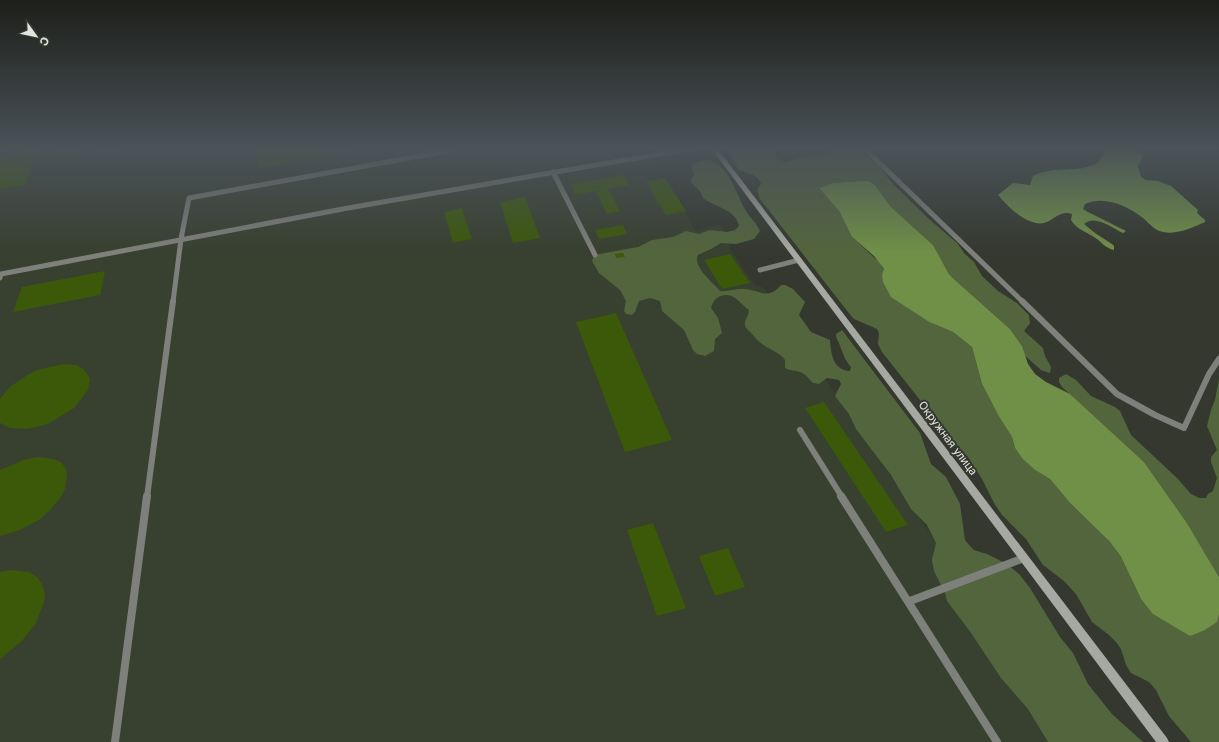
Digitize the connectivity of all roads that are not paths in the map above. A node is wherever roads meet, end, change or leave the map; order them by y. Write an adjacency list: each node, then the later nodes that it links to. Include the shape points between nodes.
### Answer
1 (274, 183): 6 (lane, via 189,198)
2 (494, 183): 6 (lane)
3 (558, 183): 7 (lane)
4 (740, 183): 8 (main road, Окружная улица)
5 (900, 183): 11 (lane, via 1118,394 1155,415 1184,428 1208,374)
6 (181, 239): 10 (lane, via 1,274); 15 (lane)
7 (594, 256)
8 (799, 260): 9 (lane); 13 (main road, Окружная улица)
9 (760, 270)
10 (0, 278)
11 (1219, 359)
12 (800, 430): 14 (lane)
13 (1024, 558): 14 (lane); 17 (main road, Окружная улица)
14 (910, 601): 16 (lane)
15 (115, 742)
16 (997, 742)
17 (1163, 742)

